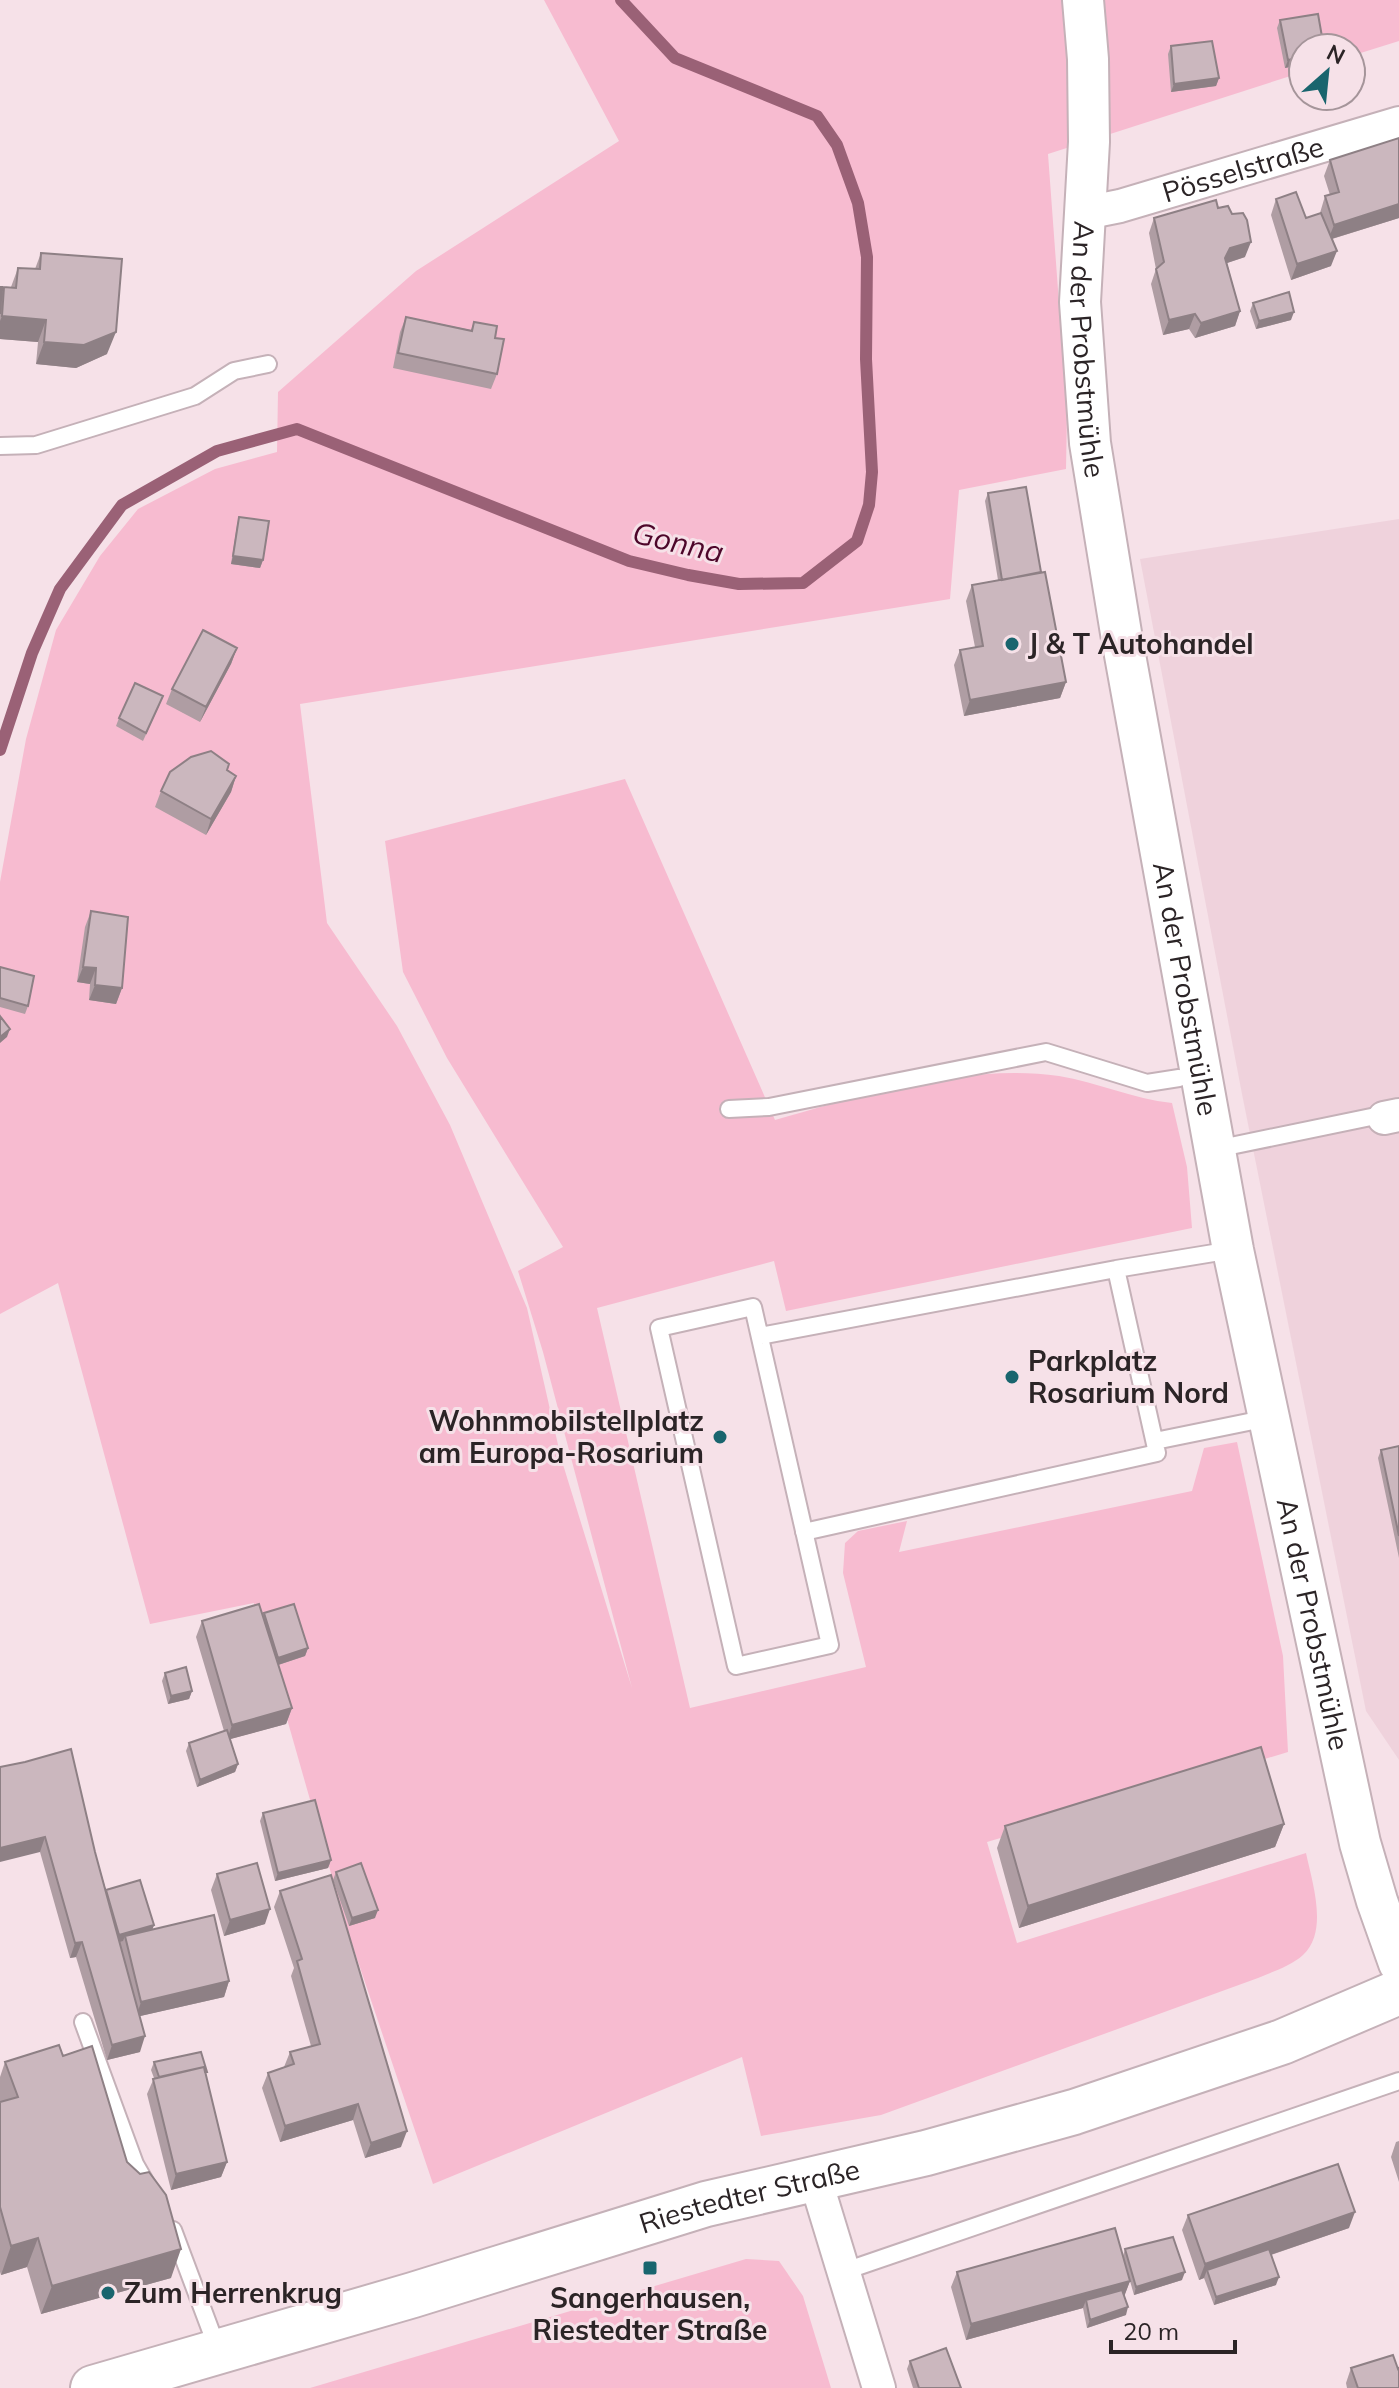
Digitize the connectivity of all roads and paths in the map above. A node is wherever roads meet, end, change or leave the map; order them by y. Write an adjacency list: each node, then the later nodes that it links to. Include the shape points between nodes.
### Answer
1 (1083, 0): 3 (street, An der Probstmühle, via 1089,99)
2 (1399, 123): 3 (street, Pösselstraße)
3 (1085, 213): 9 (street, An der Probstmühle, via 1080,302 1090,443)
4 (268, 364): 5 (lane, via 234,371 195,396 65,437)
5 (0, 446)
6 (1179, 1078): 7 (lane, via 1147,1083 1046,1052 769,1107)
7 (729, 1109)
8 (1391, 1116): 9 (lane)
9 (1214, 1150): 10 (street, An der Probstmühle)
10 (1233, 1250): 11 (lane); 13 (street, An der Probstmühle)
11 (1116, 1269): 12 (lane); 14 (lane)
12 (760, 1336): 15 (lane); 15 (lane, via 753,1307 659,1328 736,1666 830,1645)
13 (1268, 1418): 14 (lane); 16 (street, An der Probstmühle, via 1360,1843)
14 (1155, 1441): 15 (lane, via 1157,1453)
15 (804, 1532)
16 (1399, 1963)
17 (1399, 1992): 20 (main road, Riestedter Straße, via 1282,2042 1140,2092 952,2146)
18 (83, 2022): 22 (lane, via 135,2164 175,2233)
19 (1399, 2081): 21 (lane)
20 (815, 2178): 21 (street); 22 (main road, Riestedter Straße, via 694,2208)
21 (845, 2271): 23 (street)
22 (219, 2352): 24 (main road, Riestedter Straße)
23 (874, 2385)
24 (93, 2388)

